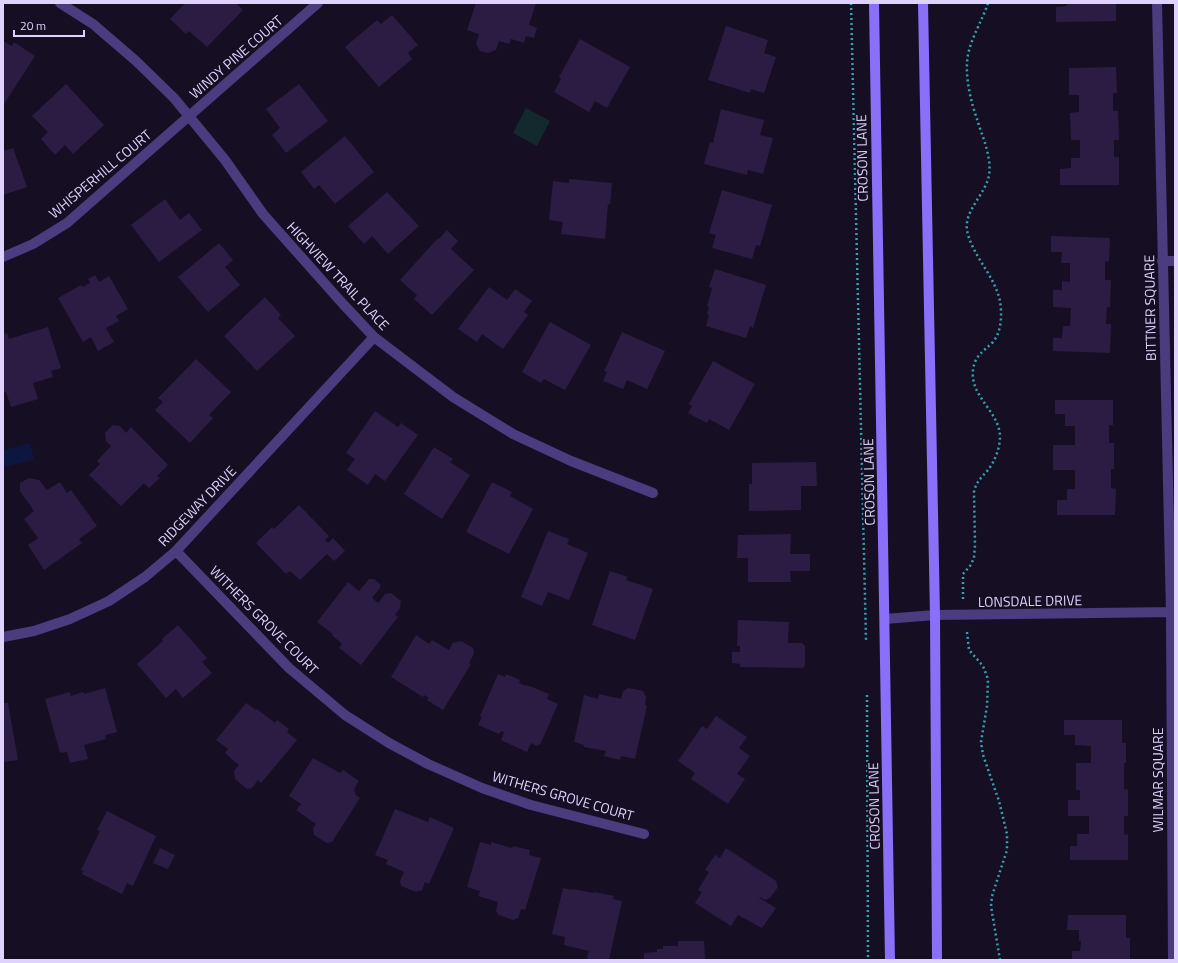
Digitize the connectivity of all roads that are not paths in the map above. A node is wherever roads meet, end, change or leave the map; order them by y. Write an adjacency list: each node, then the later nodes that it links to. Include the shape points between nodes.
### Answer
1 (60, 3): 6 (street, HIGHVIEW TRAIL PLACE, via 93,24 136,61)
2 (318, 3): 6 (street, WINDY PINE COURT)
3 (874, 3): 15 (main road, CROSON LANE)
4 (923, 3): 14 (main road)
5 (1157, 3): 9 (street, BITTNER SQUARE)
6 (190, 116): 7 (street, WHISPERHILL COURT, via 66,224 33,244); 10 (street, HIGHVIEW TRAIL PLACE, via 226,160 263,214)
7 (3, 257)
8 (1175, 261): 9 (street)
9 (1162, 262): 13 (street, BITTNER SQUARE)
10 (374, 337): 11 (street, HIGHVIEW TRAIL PLACE, via 453,397 513,434 571,461); 12 (street, RIDGEWAY DRIVE)
11 (653, 493)
12 (176, 551): 16 (street, RIDGEWAY DRIVE, via 145,577 109,601 63,622); 17 (street, WITHERS GROVE COURT, via 289,668 345,715 389,743 482,788 531,805)
13 (1173, 612): 14 (street, LONSDALE DRIVE); 18 (street, WILMAR SQUARE)
14 (935, 615): 15 (street, LONSDALE DRIVE); 20 (main road)
15 (885, 619): 19 (main road, CROSON LANE)
16 (3, 637)
17 (644, 834)
18 (1174, 947): 21 (street, WILMAR SQUARE)
19 (890, 960)
20 (937, 960)
21 (1173, 960)

